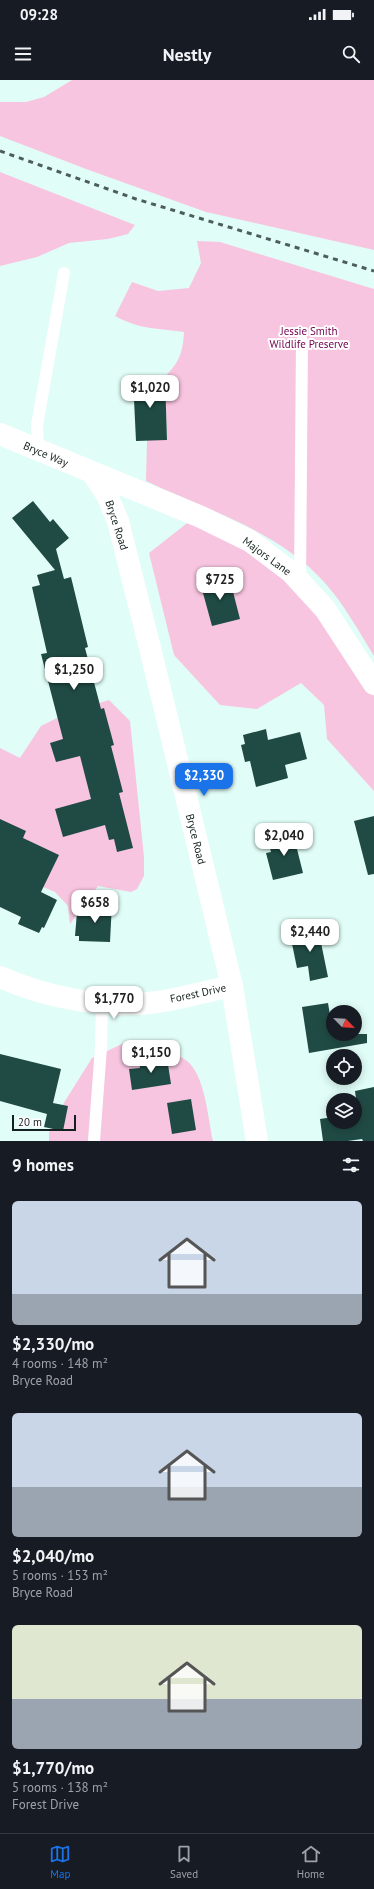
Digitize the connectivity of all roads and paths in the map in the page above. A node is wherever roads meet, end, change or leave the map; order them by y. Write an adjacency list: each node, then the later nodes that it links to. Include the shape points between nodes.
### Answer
1 (64, 273): 4 (lane, via 37,425)
2 (302, 341): 6 (lane)
3 (0, 434): 4 (street, Bryce Way)
4 (38, 450): 5 (street, Bryce Way)
5 (93, 474): 6 (street, Majors Lane, via 201,517 250,541 291,572); 9 (street, Bryce Road, via 107,495 118,521)
6 (300, 582): 7 (street, Majors Lane, via 325,609)
7 (374, 684)
8 (0, 977): 10 (street, Forest Drive, via 40,991)
9 (232, 986): 10 (street, Forest Drive, via 158,1002); 12 (street, Bryce Road)
10 (102, 1003): 11 (lane)
11 (94, 1141)
12 (257, 1141)

